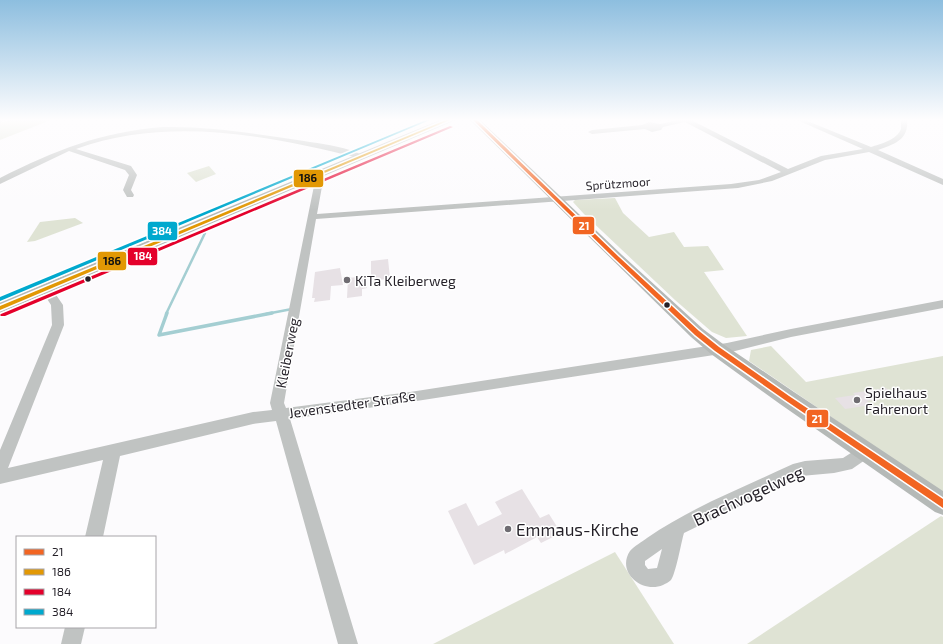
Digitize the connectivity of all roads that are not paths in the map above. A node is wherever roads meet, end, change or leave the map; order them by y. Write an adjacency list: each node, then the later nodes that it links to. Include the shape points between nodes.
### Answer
1 (67, 150): 12 (street)
2 (72, 150): 14 (street, via 132,171 128,190)
3 (335, 150): 9 (street)
4 (374, 150): 9 (street)
5 (506, 150): 15 (street)
6 (744, 150): 10 (street)
7 (866, 150): 10 (street, Sprützmoor, via 822,159)
8 (873, 150): 13 (street)
9 (359, 156): 11 (street)
10 (787, 172): 15 (street, Sprützmoor, via 762,182 731,187)
11 (316, 174): 16 (street, Kleiberweg, via 319,181); 17 (street)
12 (0, 181)
13 (943, 182)
14 (130, 195)
15 (557, 199): 16 (street, Sprützmoor); 20 (street, via 663,302)
16 (312, 217): 21 (street, Kleiberweg, via 277,403)
17 (46, 288): 19 (street); 24 (street, via 57,305 58,325)
18 (943, 304): 20 (street, Jevenstedter Straße)
19 (0, 308)
20 (717, 349): 21 (street, Jevenstedter Straße, via 402,398); 23 (street)
21 (281, 414): 22 (street, Jevenstedter Straße, via 253,418); 31 (street, Kleiberweg)
22 (113, 451): 25 (street, Jevenstedter Straße); 28 (street)
23 (865, 451): 26 (street); 27 (street, Brachvogelweg, via 847,464 808,466 799,469)
24 (0, 469)
25 (0, 477)
26 (943, 504)
27 (677, 528)
28 (94, 536)
29 (75, 628): 30 (street)
30 (71, 644)
31 (348, 644)

